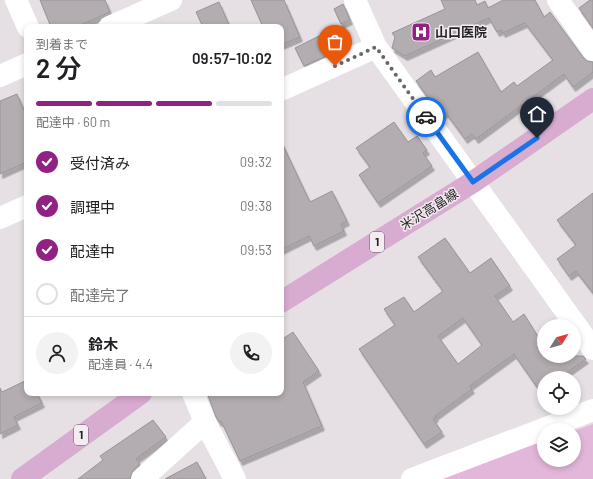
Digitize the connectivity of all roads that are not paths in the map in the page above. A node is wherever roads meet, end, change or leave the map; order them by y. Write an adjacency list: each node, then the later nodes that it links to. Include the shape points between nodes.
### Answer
1 (16, 0): 5 (street)
2 (171, 0): 6 (street)
3 (355, 0): 7 (street)
4 (558, 0): 8 (street)
5 (27, 24)
6 (117, 24)
7 (376, 47): 11 (street); 13 (street)
8 (593, 50)
9 (24, 65): 10 (street)
10 (0, 76)
11 (284, 89)
12 (591, 104): 13 (main road, 米沢高畠線 / 1)
13 (473, 182): 16 (main road, 米沢高畠線 / 1); 17 (street)
14 (24, 207): 15 (street)
15 (0, 218)
16 (284, 300)
17 (593, 349)
18 (137, 396): 22 (main road, 1)
19 (194, 396): 21 (street)
20 (593, 410): 25 (street)
21 (205, 422): 23 (street); 24 (street)
22 (22, 479)
23 (142, 479)
24 (235, 479)
25 (412, 479)

